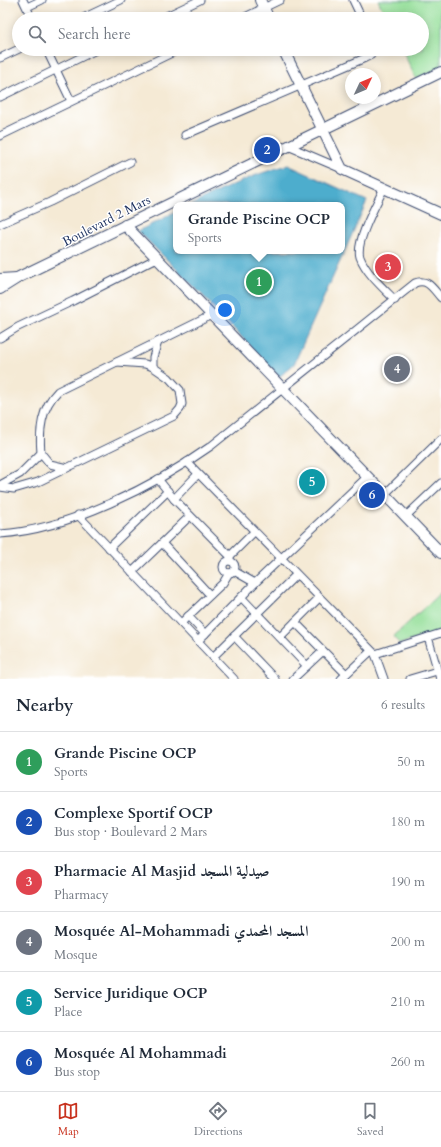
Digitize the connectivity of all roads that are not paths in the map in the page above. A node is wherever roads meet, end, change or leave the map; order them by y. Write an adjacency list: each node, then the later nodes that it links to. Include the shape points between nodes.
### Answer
1 (23, 0): 8 (street)
2 (42, 0): 8 (street)
3 (121, 0): 10 (street)
4 (200, 0): 11 (street)
5 (280, 0): 7 (street)
6 (352, 0): 13 (street)
7 (262, 4): 12 (street)
8 (26, 7): 9 (street)
9 (28, 12)
10 (96, 12)
11 (175, 12)
12 (251, 12)
13 (358, 12)
14 (12, 52): 20 (street)
15 (50, 56): 21 (street)
16 (83, 56): 21 (street)
17 (165, 56): 25 (street)
18 (287, 56): 23 (street)
19 (369, 56): 23 (street)
20 (0, 58)
21 (56, 69): 24 (street); 25 (street)
22 (441, 72): 26 (street, Boulevard 2 Mars)
23 (302, 86): 26 (street); 27 (street)
24 (0, 96)
25 (71, 101): 28 (street)
26 (322, 129): 29 (street, Boulevard 2 Mars); 31 (street)
27 (185, 135)
28 (0, 136)
29 (288, 146): 31 (street); 35 (street, Boulevard 2 Mars)
30 (130, 162): 34 (street)
31 (342, 169): 32 (street)
32 (384, 188): 33 (street); 41 (street, via 362,238 359,252 365,266)
33 (441, 214)
34 (0, 224)
35 (125, 225): 36 (street); 37 (street, Boulevard 2 Mars)
36 (157, 258): 42 (street); 43 (street)
37 (19, 277): 38 (street); 39 (street)
38 (0, 279)
39 (0, 289)
40 (441, 298): 41 (street, via 427,282 420,281)
41 (395, 300): 47 (street)
42 (212, 315): 44 (street); 47 (street)
43 (0, 338)
44 (158, 342): 45 (street); 46 (street)
45 (117, 362): 46 (street); 49 (street, via 63,387 50,399 44,412 40,433)
46 (153, 367): 51 (street, via 169,378 180,390 182,404 178,412)
47 (282, 389): 50 (street); 53 (street)
48 (441, 439): 58 (street)
49 (41, 453): 51 (street, via 50,464); 55 (street, via 20,474)
50 (187, 462): 52 (street); 54 (street)
51 (67, 468): 55 (street, via 26,486 8,490)
52 (198, 474): 59 (street); 63 (street)
53 (367, 477): 58 (street); 69 (street)
54 (158, 479): 57 (street); 60 (street)
55 (0, 486)
56 (440, 486): 62 (street)
57 (168, 491): 59 (street); 66 (street)
58 (384, 494): 62 (street)
59 (174, 499): 61 (street)
60 (78, 515): 64 (street, via 43,528); 66 (street)
61 (190, 516): 65 (street); 68 (street)
62 (405, 516): 67 (street)
63 (254, 532): 68 (street); 69 (street)
64 (0, 534)
65 (162, 543): 70 (street); 74 (street)
66 (109, 548): 70 (street)
67 (441, 553)
68 (230, 559): 71 (street, via 223,566 225,572)
69 (280, 559): 72 (street); 73 (street)
70 (132, 572): 80 (street)
71 (231, 572): 73 (street); 74 (street)
72 (296, 575): 76 (street); 77 (street)
73 (255, 583): 75 (street)
74 (210, 595): 78 (street)
75 (241, 597): 77 (street); 82 (street)
76 (319, 598): 79 (street); 88 (street)
77 (258, 613): 83 (street); 84 (street)
78 (188, 616): 80 (street); 82 (street)
79 (295, 622): 84 (street); 87 (street)
80 (181, 623): 86 (street)
81 (441, 633): 85 (street)
82 (204, 634): 86 (street)
83 (234, 636): 89 (street); 94 (street)
84 (280, 637): 90 (street)
85 (428, 637): 88 (street); 91 (street)
86 (198, 641): 89 (street)
87 (322, 652): 90 (street); 92 (street)
88 (373, 652): 92 (street); 96 (street)
89 (213, 657): 93 (street)
90 (307, 666): 95 (street)
91 (437, 671): 97 (street); 98 (street)
92 (344, 676)
93 (234, 679)
94 (274, 679)
95 (293, 679)
96 (384, 679)
97 (410, 679)
98 (440, 679)

